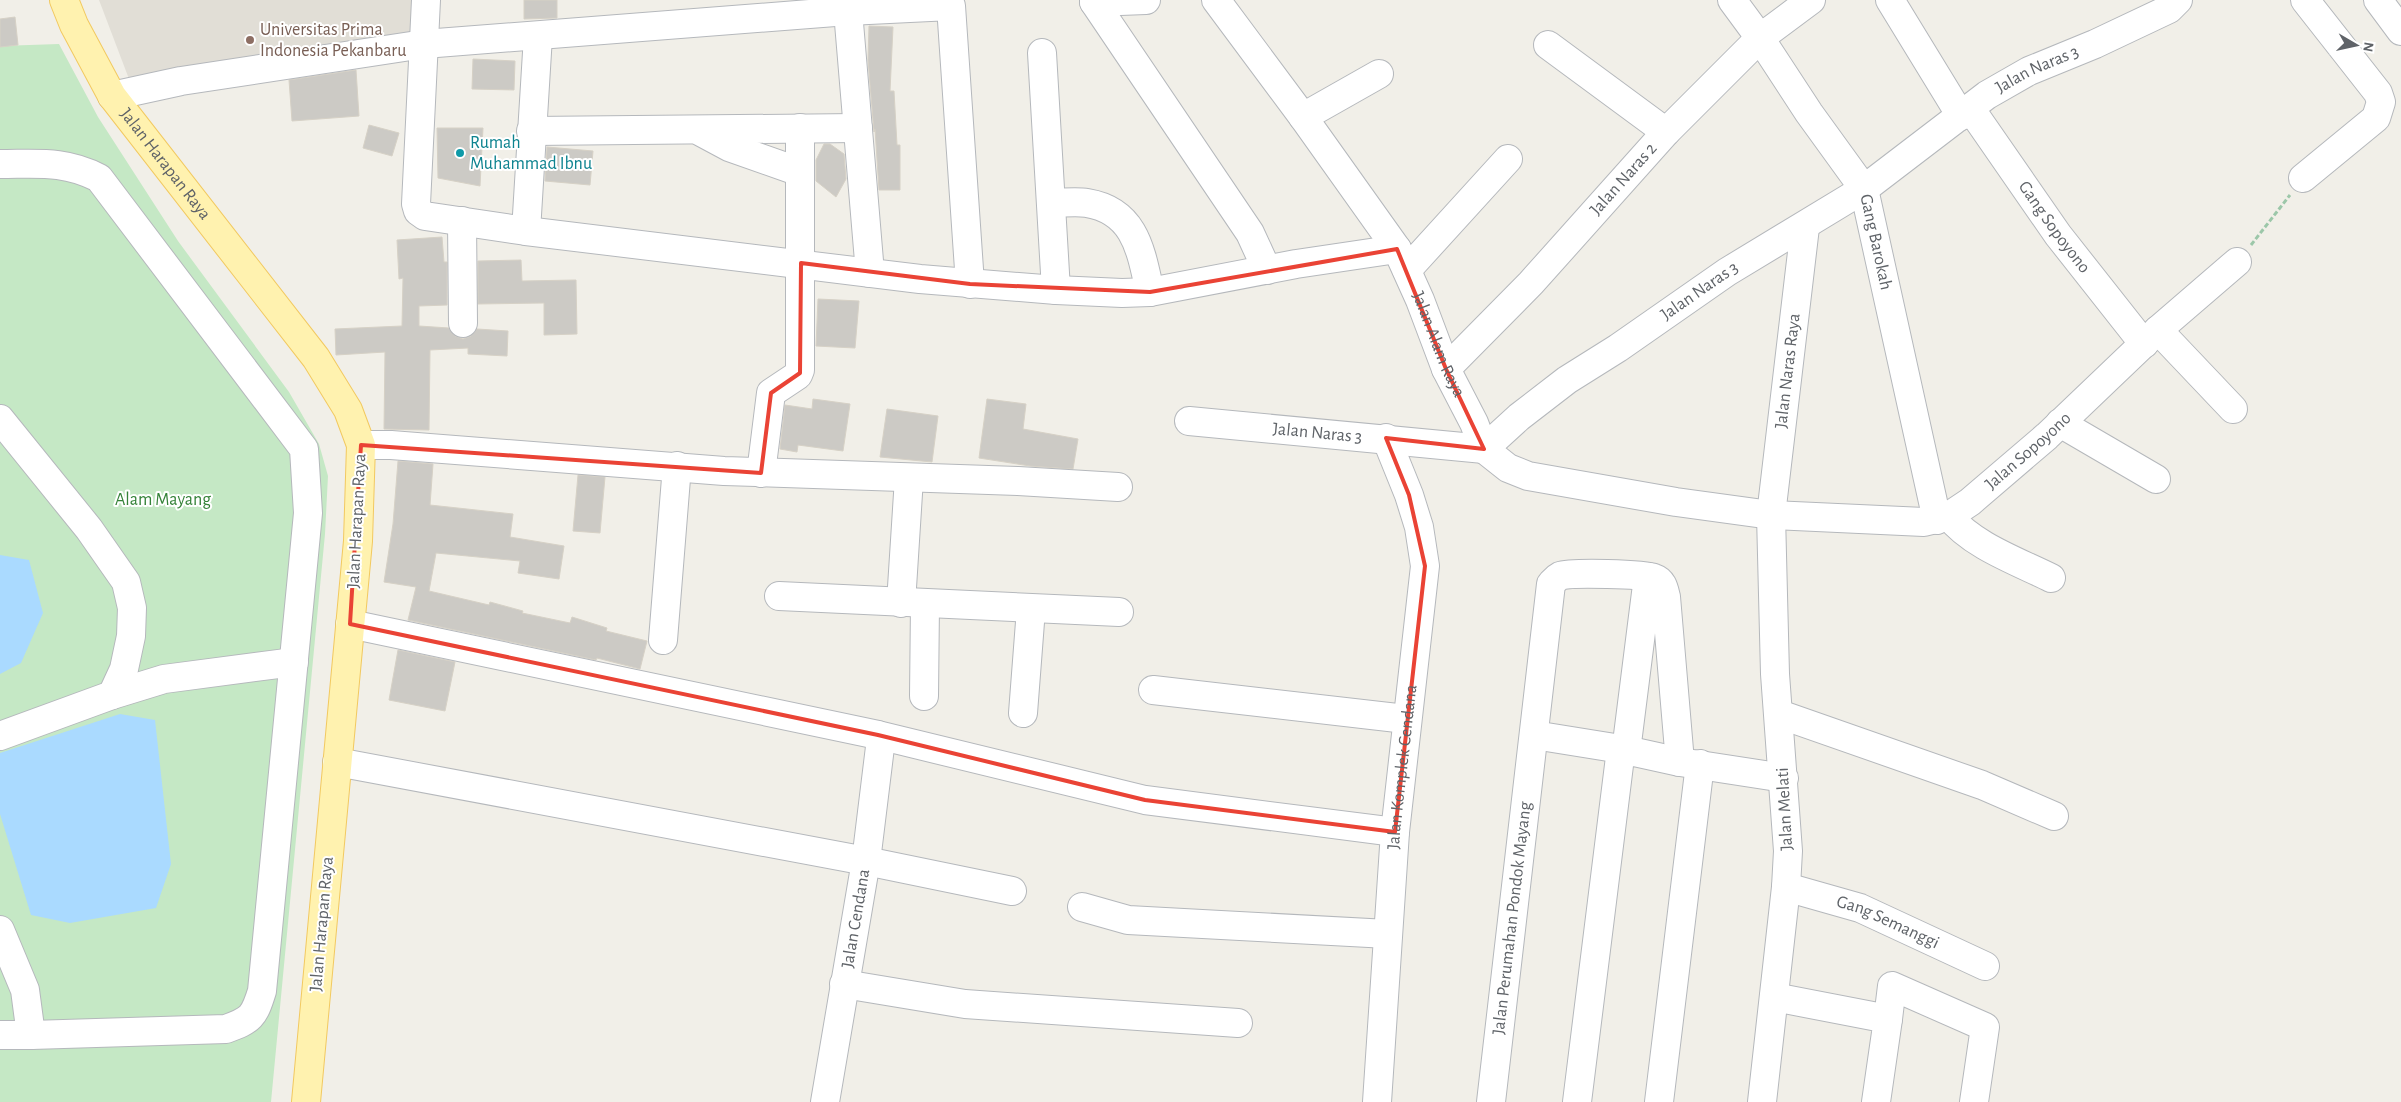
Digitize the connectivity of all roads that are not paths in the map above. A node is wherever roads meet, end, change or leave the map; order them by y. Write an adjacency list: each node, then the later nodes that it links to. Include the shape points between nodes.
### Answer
1 (64, 0): 17 (main road, Jalan Harapan Raya)
2 (426, 0): 13 (street)
3 (1146, 0): 37 (street, via 1094,2 1250,233)
4 (1216, 0): 19 (street, Jalan Alam Raya)
5 (1732, 0): 12 (street, Gang Barokah)
6 (1811, 0): 12 (street, Jalan Naras 2)
7 (1890, 0): 18 (street, Gang Sopoyono)
8 (2178, 0): 18 (street, Jalan Naras 3, via 2169,9 2095,44 2029,70)
9 (2304, 0): 28 (street, via 2378,93 2381,102 2376,118)
10 (848, 11): 11 (street); 21 (street); 39 (street, via 951,6)
11 (538, 36): 13 (street); 23 (street)
12 (1760, 38): 24 (street, Jalan Naras 2); 29 (street, Gang Barokah)
13 (424, 44): 17 (street, via 181,81); 31 (street, via 416,204 418,211 426,216)
14 (1548, 45): 24 (street)
15 (1042, 53): 30 (street)
16 (1379, 74): 19 (street)
17 (112, 96): 50 (main road, Jalan Harapan Raya, via 316,358 348,410)
18 (1965, 112): 29 (street, Jalan Naras 3); 43 (street, Gang Sopoyono, via 2058,235)
19 (1304, 117): 34 (street, Jalan Alam Raya)
20 (800, 128): 21 (street); 22 (street); 27 (street)
21 (858, 128): 38 (street)
22 (698, 130): 23 (street); 27 (street, via 729,147)
23 (531, 131): 33 (street)
24 (1666, 132): 44 (street, Jalan Naras 2, via 1531,283)
25 (1508, 159): 34 (street)
26 (0, 164): 67 (street, via 58,163 82,169 99,178 304,449 308,513)
27 (800, 172): 36 (street)
28 (2303, 178)
29 (1864, 189): 32 (street, Jalan Naras 3); 58 (street, Gang Barokah)
30 (1052, 203): 40 (street); 41 (street, via 1086,202 1105,208 1122,219 1135,235)
31 (462, 221): 33 (street); 42 (street)
32 (1805, 227): 51 (street, Jalan Naras 3, via 1726,272 1618,348 1566,380); 57 (street, Jalan Naras Raya)
33 (526, 231): 36 (street)
34 (1402, 259): 37 (street); 44 (street, Jalan Alam Raya)
35 (2237, 262): 43 (street, Jalan Sopoyono)
36 (801, 263): 38 (street); 53 (street, via 800,370 798,375 771,393)
37 (1267, 270): 41 (street)
38 (870, 273): 39 (street)
39 (970, 284): 40 (street)
40 (1056, 290): 41 (street)
41 (1150, 292)
42 (463, 323)
43 (2151, 337): 45 (street, Gang Sopoyono); 48 (street, Jalan Sopoyono)
44 (1446, 369): 51 (street, Jalan Alam Raya)
45 (2233, 409)
46 (0, 419): 69 (street, via 90,529 126,582 132,608 131,636 124,669)
47 (1189, 421): 49 (street, Jalan Naras 3)
48 (2060, 423): 55 (street); 58 (street, Jalan Sopoyono, via 1970,502)
49 (1386, 438): 51 (street, Jalan Naras 3); 73 (street, Jalan Komplek Cendana, via 1419,527 1424,566)
50 (361, 445): 52 (street); 65 (main road, Jalan Harapan Raya, via 358,541)
51 (1484, 448): 57 (street, Jalan Alam Raya, via 1508,468 1528,476)
52 (677, 466): 53 (street); 66 (street)
53 (761, 473): 54 (street)
54 (909, 478): 56 (street); 62 (street)
55 (2156, 479)
56 (1118, 487)
57 (1771, 515): 58 (street, via 1924,522); 72 (street, Jalan Melati)
58 (1943, 518): 60 (street, via 1979,542)
59 (1648, 577): 75 (street, Jalan Perumahan Pondok Mayang, via 1569,575 1560,576 1552,584); 77 (street); 79 (street, via 1663,584 1666,597)
60 (2051, 578)
61 (779, 596): 62 (street)
62 (913, 604): 63 (street); 70 (street)
63 (1031, 609): 64 (street); 71 (street)
64 (1118, 612)
65 (350, 624): 74 (street); 78 (main road, Jalan Harapan Raya)
66 (663, 640)
67 (294, 662): 69 (street, via 164,679); 94 (street, via 262,991 256,1011 243,1022 226,1029)
68 (1153, 690): 73 (street)
69 (112, 695): 76 (street)
70 (924, 696)
71 (1023, 713)
72 (1779, 714): 80 (street, Jalan Melati); 81 (street, via 1982,785)
73 (1406, 719): 82 (street, Jalan Komplek Cendana)
74 (878, 734): 82 (street, via 1145,800); 83 (street, Jalan Cendana, via 880,747)
75 (1534, 735): 77 (street); 99 (street, Jalan Perumahan Pondok Mayang)
76 (0, 736)
77 (1623, 750): 79 (street); 100 (street)
78 (337, 762): 83 (street); 96 (main road, Jalan Harapan Raya)
79 (1690, 763): 80 (street); 101 (street)
80 (1784, 778): 84 (street, Jalan Melati, via 1788,851)
81 (2054, 816)
82 (1395, 832): 88 (street, Jalan Komplek Cendana)
83 (866, 861): 85 (street); 90 (street, Jalan Cendana)
84 (1786, 887): 89 (street, Gang Semanggi, via 1860,908); 91 (street, Jalan Melati)
85 (1012, 890)
86 (1082, 908): 88 (street, via 1128,920)
87 (0, 930): 94 (street, via 25,990)
88 (1388, 934): 98 (street, Jalan Komplek Cendana)
89 (1986, 966)
90 (844, 984): 93 (street, via 965,1004); 97 (street, Jalan Cendana)
91 (1774, 997): 92 (street); 102 (street, Jalan Melati)
92 (1888, 1019): 103 (street); 104 (street, via 1892,986 1985,1027)
93 (1238, 1023)
94 (31, 1035): 95 (street)
95 (0, 1036)
96 (306, 1102)
97 (825, 1102)
98 (1377, 1102)
99 (1491, 1102)
100 (1577, 1102)
101 (1659, 1102)
102 (1762, 1102)
103 (1876, 1102)
104 (1974, 1102)

